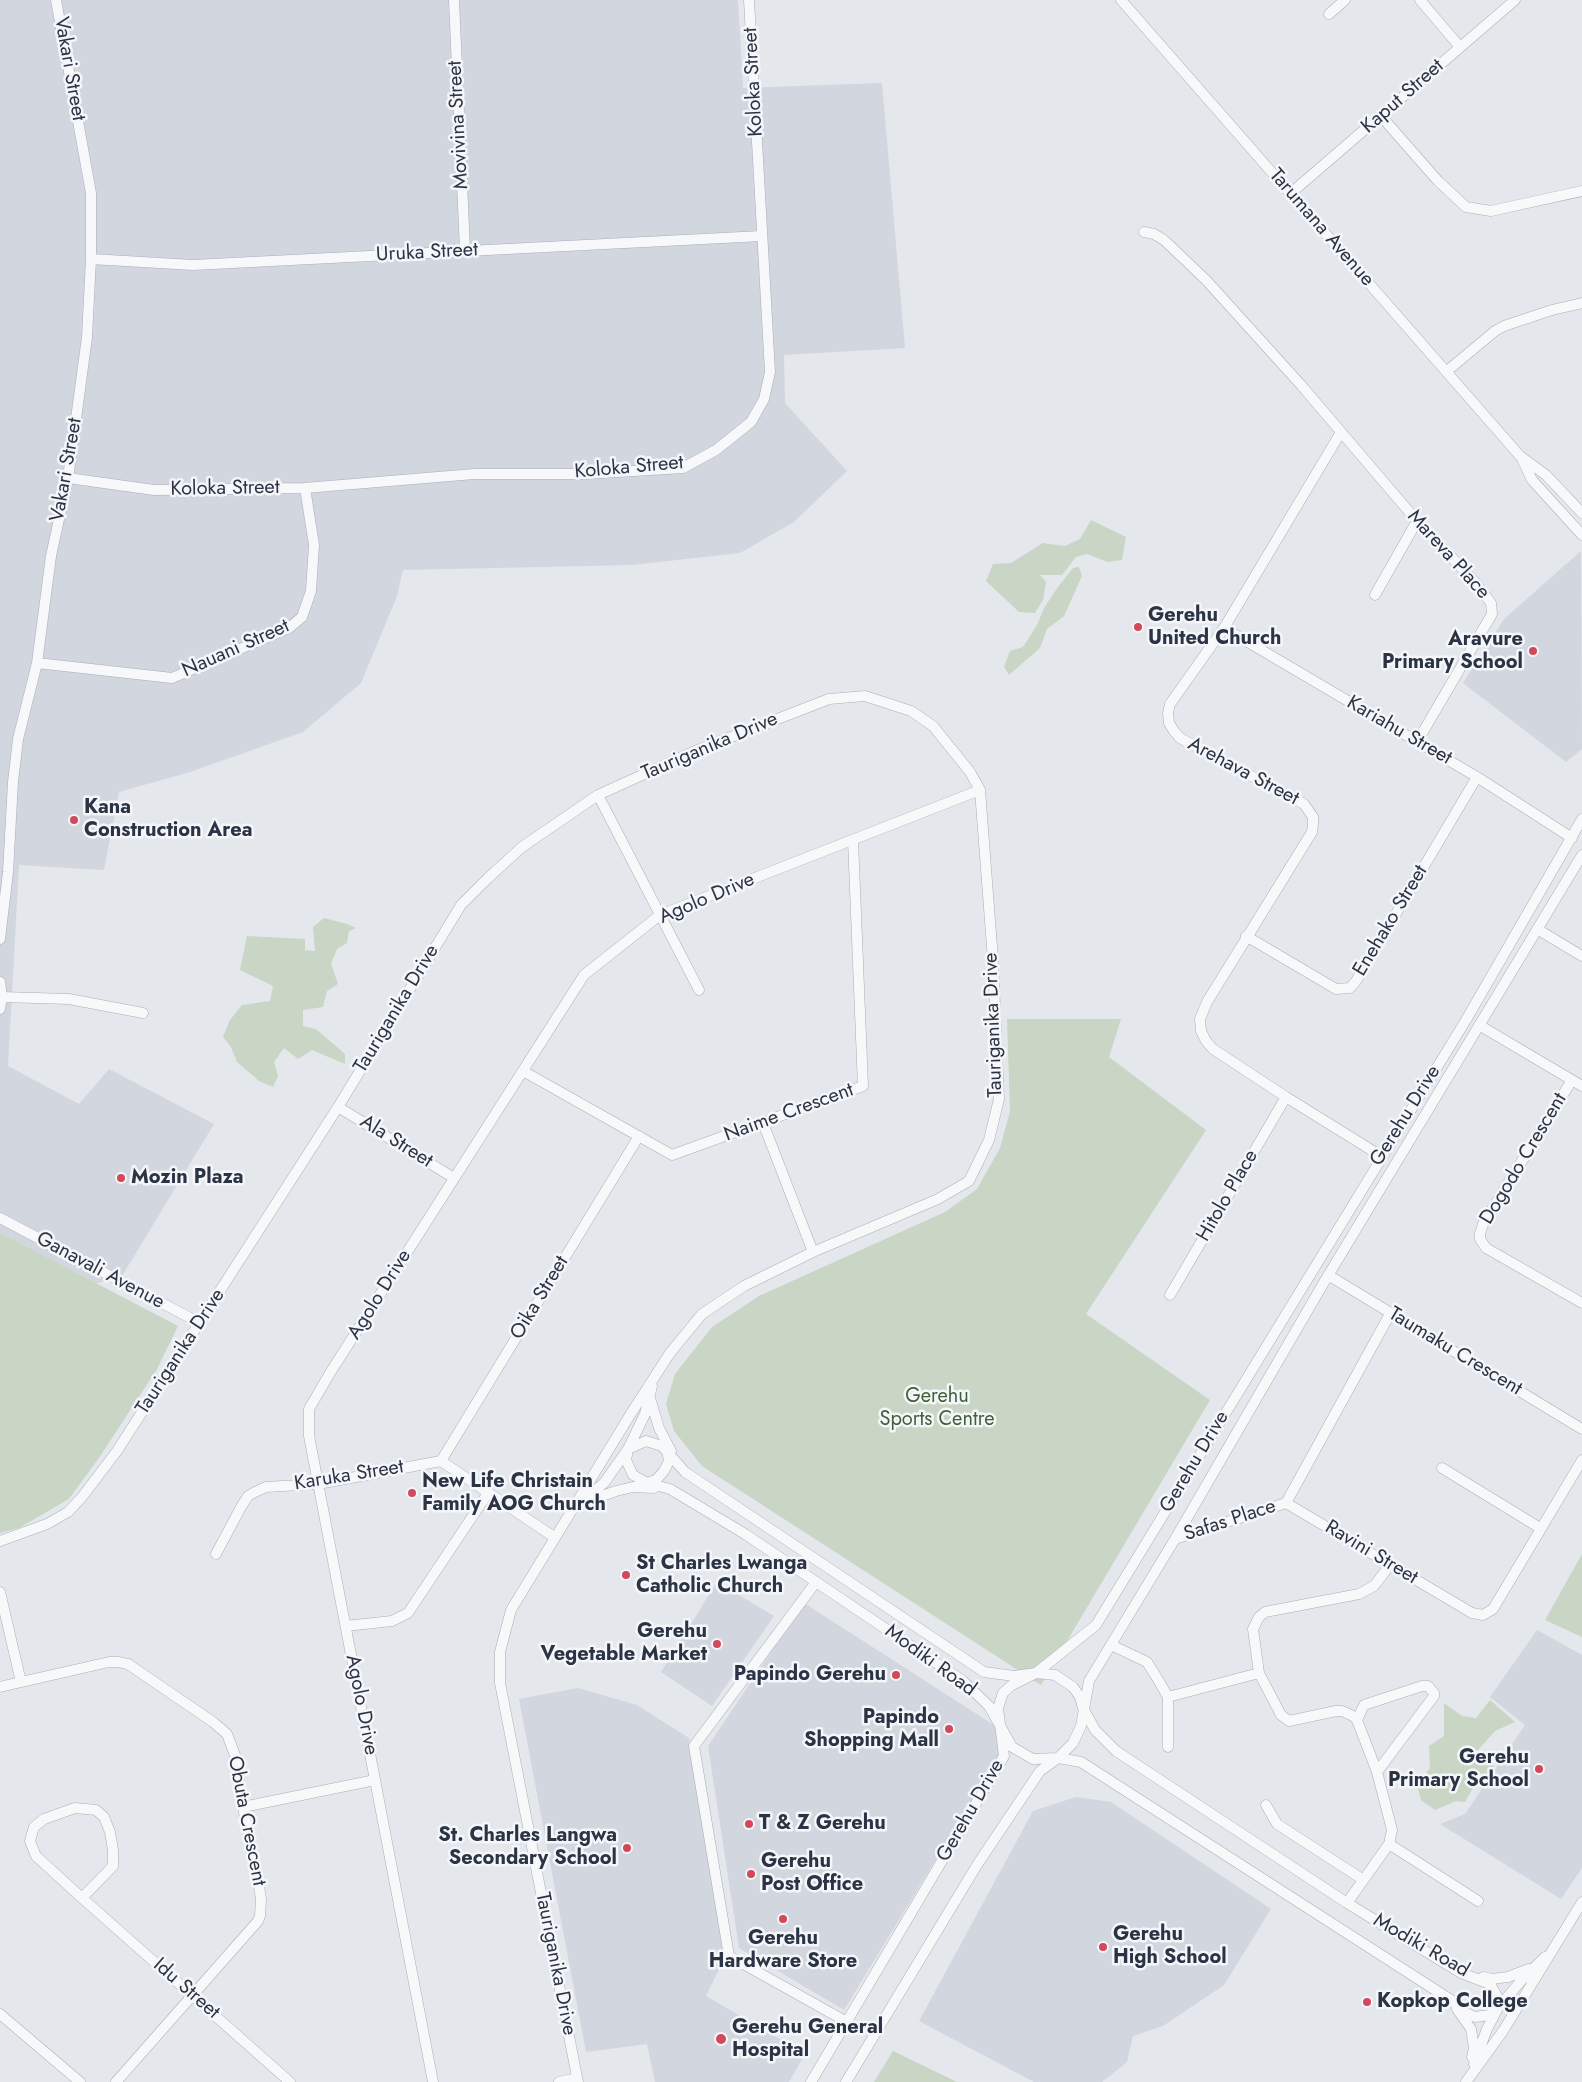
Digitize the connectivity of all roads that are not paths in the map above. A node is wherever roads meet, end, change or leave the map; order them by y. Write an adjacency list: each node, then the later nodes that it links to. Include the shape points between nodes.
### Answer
1 (56, 0): 16 (street, Vakari Street, via 91,193)
2 (454, 0): 15 (street, Movivina Street)
3 (750, 0): 14 (street, Koloka Street)
4 (1121, 0): 12 (street, Tarumana Avenue)
5 (1345, 0): 8 (street)
6 (1420, 0): 9 (street)
7 (1515, 0): 9 (street, Kaput Street)
8 (1329, 14)
9 (1460, 47): 10 (street, Kaput Street)
10 (1381, 116): 11 (street, via 1466,207 1491,211); 12 (street, Kaput Street)
11 (1582, 190)
12 (1291, 193): 18 (street, Tarumana Avenue)
13 (1144, 232): 19 (street, Mareva Place, via 1164,240 1199,274)
14 (762, 236): 15 (street, Uruka Street); 22 (street, Koloka Street, via 770,372 764,399 751,422 716,450 683,468 584,474 474,474)
15 (465, 251): 16 (street, Uruka Street, via 193,265)
16 (91, 259): 21 (street, Vakari Street, via 87,337)
17 (1582, 303): 18 (street, via 1504,326)
18 (1447, 371): 20 (street, Tarumana Avenue)
19 (1342, 432): 24 (street, Mareva Place); 27 (street, Arehava Street)
20 (1520, 456): 23 (street, Tarumana Avenue, via 1546,475); 25 (street, Tarumana Avenue, via 1532,480)
21 (68, 478): 22 (street, Koloka Street, via 154,490); 28 (street, Vakari Street, via 50,556)
22 (305, 488): 28 (street, Nauani Street, via 314,545 311,591 302,617 289,628 172,678)
23 (1582, 513)
24 (1417, 521): 26 (street); 29 (street, Mareva Place, via 1475,582 1492,608 1492,614)
25 (1582, 535)
26 (1375, 595)
27 (1224, 628): 29 (street, Kariahu Street); 39 (street, Arehava Street, via 1170,704 1169,723 1180,738 1304,804 1313,817 1312,832)
28 (37, 662): 40 (street, Vakari Street, via 18,739)
29 (1417, 742): 30 (street, Kariahu Street)
30 (1477, 777): 34 (street, Kariahu Street); 39 (street, Enehako Street, via 1350,988 1336,989)
31 (980, 790): 32 (street, Tauriganika Drive, via 970,772 933,726 911,711 866,696 829,699 807,707 695,751); 35 (street, Agolo Drive); 58 (street, Tauriganika Drive, via 993,960 999,1099 989,1140 969,1181 938,1200)
32 (598, 795): 37 (street); 52 (street, Tauriganika Drive, via 522,847 462,905)
33 (1582, 819): 34 (street, Gerehu Drive)
34 (1572, 838): 55 (street, Gerehu Drive, via 1466,1020)
35 (852, 840): 37 (street, Agolo Drive); 53 (street, Naime Crescent, via 863,1086)
36 (1582, 855): 38 (street, Gerehu Drive)
37 (660, 916): 43 (street); 48 (street, Agolo Drive, via 584,975)
38 (1538, 929): 41 (street); 47 (street, Gerehu Drive)
39 (1246, 936): 51 (street, Arehava Street, via 1207,1002 1199,1026 1213,1049)
40 (0, 939)
41 (1582, 956)
42 (0, 982): 44 (street)
43 (698, 990)
44 (2, 998): 45 (street); 46 (street, via 69,999)
45 (0, 1009)
46 (144, 1013)
47 (1479, 1025): 49 (street); 59 (street, Gerehu Drive)
48 (523, 1071): 54 (street, Naime Crescent); 56 (street, Agolo Drive)
49 (1572, 1080): 50 (street); 61 (street, Dogodo Crescent, via 1483,1224 1480,1239 1486,1248)
50 (1582, 1086)
51 (1286, 1097): 55 (street, Arehava Street); 60 (street, Hitolo Place)
52 (338, 1107): 56 (street, Ala Street); 63 (street, Tauriganika Drive)
53 (763, 1123): 54 (street, Naime Crescent, via 672,1155); 58 (street)
54 (638, 1136): 70 (street, Oika Street)
55 (1381, 1156): 88 (street, Gerehu Drive, via 1096,1625)
56 (454, 1178): 73 (street, Agolo Drive, via 309,1409 309,1436)
57 (0, 1218): 63 (street, Ganavali Avenue)
58 (813, 1252): 64 (street, Tauriganika Drive, via 744,1286 702,1314)
59 (1328, 1275): 62 (street, Taumaku Crescent); 80 (street, Gerehu Drive)
60 (1170, 1295)
61 (1582, 1303)
62 (1390, 1314): 65 (street, Taumaku Crescent); 76 (street)
63 (200, 1323): 81 (street, Tauriganika Drive, via 117,1451 82,1497 68,1512 47,1524)
64 (654, 1377): 66 (street, Tauriganika Drive, via 644,1414); 68 (street, via 650,1399 659,1428); 77 (street, Tauriganika Drive)
65 (1582, 1429)
66 (628, 1449): 67 (street, Modiki Road, via 646,1441); 72 (street, Modiki Road, via 626,1460 632,1475); 77 (street, Tauriganika Drive, via 604,1484)
67 (667, 1450): 68 (street, Modiki Road); 72 (street, via 668,1461 664,1471 656,1480)
68 (676, 1459): 88 (street, Modiki Road, via 685,1472 984,1672 1014,1676)
69 (1582, 1460): 78 (street, Ravini Street)
70 (441, 1461): 73 (street, Karuka Street); 75 (street)
71 (1442, 1468): 78 (street)
72 (647, 1483): 74 (street, Modiki Road)
73 (318, 1484): 82 (street, Karuka Street, via 266,1487 248,1496); 86 (street, Agolo Drive)
74 (670, 1488): 77 (street, via 633,1487 597,1497); 84 (street, Modiki Road)
75 (488, 1493): 79 (street); 86 (street, via 408,1613 392,1621)
76 (1286, 1503): 80 (street, Safas Place); 83 (street, Ravini Street)
77 (573, 1509): 79 (street, Tauriganika Drive)
78 (1540, 1528): 83 (street, Ravini Street, via 1493,1610 1483,1615 1472,1613)
79 (554, 1537): 115 (street, Tauriganika Drive, via 511,1610 500,1652 500,1683)
80 (1175, 1539): 87 (street, Gerehu Drive)
81 (0, 1541)
82 (216, 1554)
83 (1390, 1565): 89 (street, via 1374,1586 1360,1594 1265,1612 1253,1629)
84 (816, 1582): 95 (street, Modiki Road, via 963,1680 989,1706); 114 (street, via 694,1746 729,1956)
85 (0, 1592): 90 (street)
86 (346, 1626): 99 (street, Agolo Drive)
87 (1111, 1645): 92 (street, via 1147,1662); 93 (street, Gerehu Drive, via 1089,1681)
88 (1036, 1673): 93 (street, Modiki Road, via 1056,1675 1073,1687); 95 (street, Gerehu Drive, via 1003,1693 998,1708)
89 (1259, 1673): 92 (street); 94 (street, via 1275,1708 1289,1721 1336,1711)
90 (22, 1682): 91 (street, Obuta Crescent); 101 (street, Obuta Crescent, via 109,1662 128,1664 227,1734 236,1758)
91 (0, 1687)
92 (1168, 1697): 96 (street)
93 (1083, 1708): 97 (street, Gerehu Drive, via 1081,1726 1074,1743); 106 (street, Modiki Road, via 1095,1730 1116,1751)
94 (1357, 1720): 98 (street); 98 (street, via 1364,1706 1422,1686 1430,1688 1434,1696)
95 (999, 1723): 97 (street, Modiki Road, via 1012,1747 1033,1759); 114 (street, Gerehu Drive, via 1004,1756)
96 (1168, 1747)
97 (1058, 1758): 111 (street, Modiki Road, via 1081,1762); 123 (street, Gerehu Drive, via 1040,1771 977,1865)
98 (1377, 1772): 102 (street, via 1392,1830)
99 (375, 1780): 101 (street); 120 (street, Agolo Drive)
100 (1266, 1805): 103 (street, via 1277,1824)
101 (243, 1806): 110 (street, Obuta Crescent, via 255,1859 260,1916)
102 (1389, 1844): 103 (street); 105 (street)
103 (1362, 1879): 106 (street)
104 (82, 1898): 104 (street, via 113,1866 113,1850 104,1817 96,1810 75,1808 44,1819 34,1827 30,1840 36,1856); 110 (street, Idu Street)
105 (1478, 1901)
106 (1347, 1902): 109 (street, Modiki Road)
107 (1582, 1902): 108 (street)
108 (1554, 1948): 109 (street, via 1533,1967 1508,1977 1492,1979); 112 (street); 116 (street, via 1503,2031)
109 (1461, 1973): 112 (street, Modiki Road, via 1490,1984 1499,2000)
110 (193, 1995): 118 (street); 119 (street, Idu Street)
111 (1451, 2000): 112 (street, Modiki Road, via 1475,2017 1488,2015); 116 (street, via 1471,2029 1474,2048)
112 (1498, 2008): 116 (street)
113 (0, 2014): 117 (street)
114 (847, 2022): 122 (street, Gerehu Drive)
115 (578, 2080): 121 (street)
116 (1466, 2081)
117 (80, 2082)
118 (116, 2082)
119 (290, 2082)
120 (433, 2082)
121 (558, 2082)
122 (811, 2082)
123 (846, 2082)

